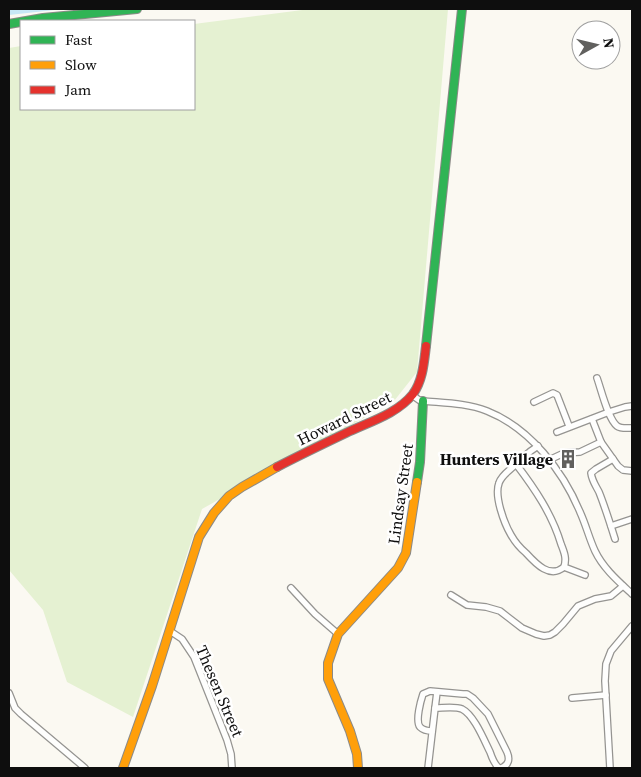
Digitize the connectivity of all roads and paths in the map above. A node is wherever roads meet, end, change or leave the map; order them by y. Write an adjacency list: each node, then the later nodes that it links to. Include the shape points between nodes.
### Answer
1 (137, 9): 3 (street)
2 (462, 9): 5 (street, Howard Street, via 425,358 422,375)
3 (32, 20)
4 (597, 378): 9 (street)
5 (412, 395): 6 (street); 30 (street, Howard Street, via 392,412 306,452 245,485 225,500 199,538)
6 (423, 401): 15 (street, via 460,404 486,411 512,424); 31 (street, Lindsay Street, via 420,462 406,553 398,568)
7 (534, 402): 11 (street, via 553,393 557,395)
8 (632, 406): 9 (street)
9 (609, 412): 10 (street); 12 (street, via 618,426)
10 (592, 419): 11 (street); 14 (street)
11 (569, 426): 13 (street)
12 (632, 428)
13 (557, 432)
14 (601, 442): 16 (street); 17 (street, via 580,452 562,454)
15 (538, 446): 17 (street); 18 (street)
16 (613, 459): 19 (street, via 620,469); 21 (street, via 591,473)
17 (549, 460): 25 (street, via 572,494 596,552 606,569)
18 (516, 464): 23 (street, via 550,515 566,557); 23 (street, via 502,476 498,486 506,526 516,542 540,567 553,572)
19 (632, 471)
20 (632, 519): 21 (street)
21 (611, 526): 22 (street)
22 (615, 539)
23 (564, 567): 24 (street)
24 (585, 575)
25 (623, 586): 27 (street); 28 (street, via 611,596 578,606 555,632 544,636 522,628 500,611 467,605)
26 (292, 588): 31 (street)
27 (632, 594)
28 (451, 595)
29 (632, 626): 34 (street, via 608,658)
30 (170, 631): 39 (street, Howard Street); 40 (street, Thesen Street, via 182,640 194,657 232,754)
31 (338, 634): 41 (street, Lindsay Street, via 328,663 328,679 350,731)
32 (437, 692): 36 (street); 37 (street, via 424,694 418,716 420,728); 43 (street, via 467,694 485,710 508,755 507,765)
33 (9, 693): 38 (street, via 21,714)
34 (606, 696): 35 (street); 44 (street)
35 (572, 698)
36 (435, 708): 37 (street); 43 (street, via 465,711)
37 (432, 731): 42 (street)
38 (85, 768)
39 (123, 768)
40 (232, 768)
41 (358, 768)
42 (428, 768)
43 (500, 768)
44 (610, 768)

